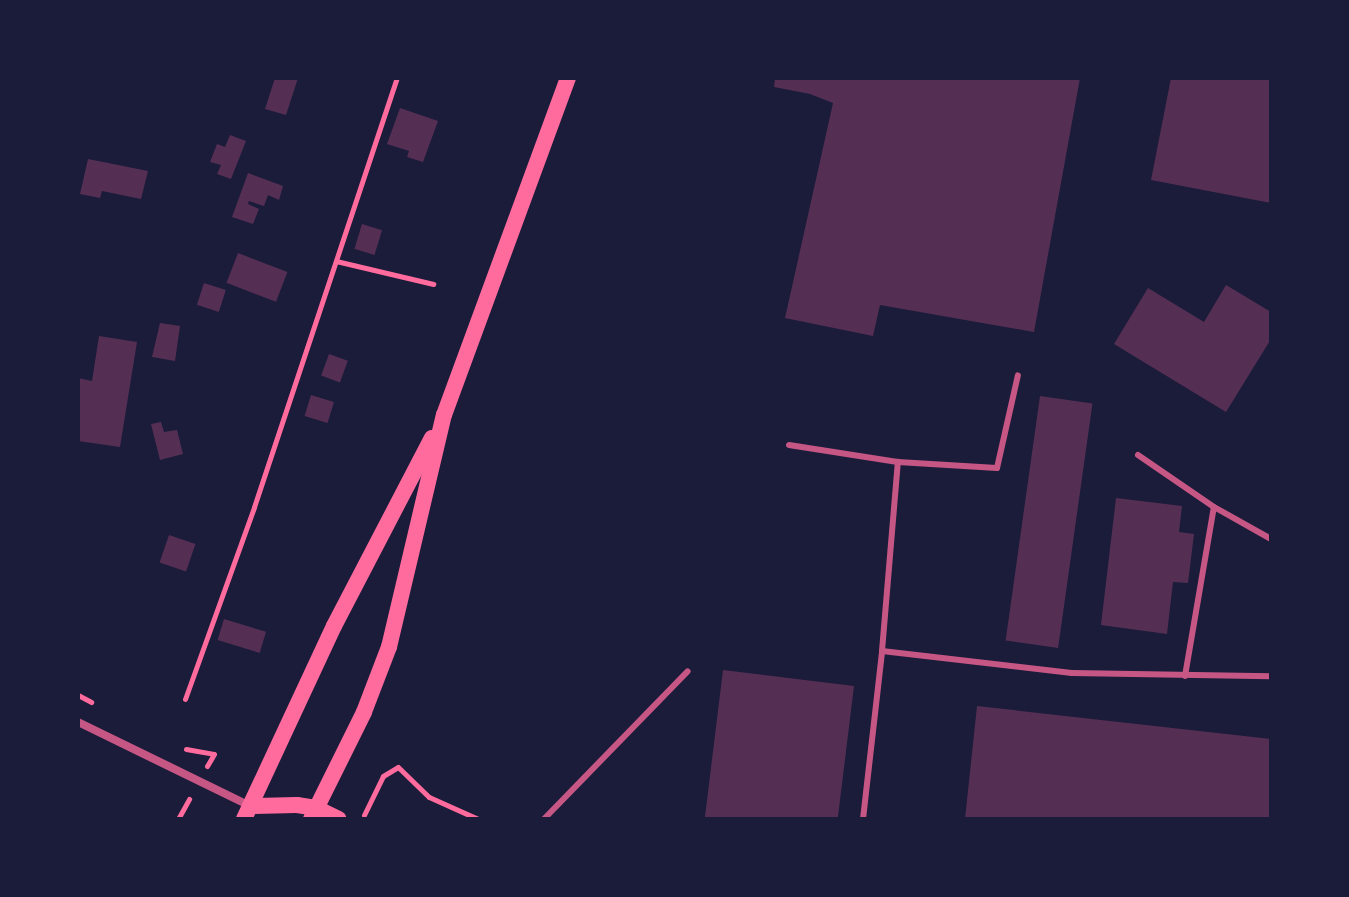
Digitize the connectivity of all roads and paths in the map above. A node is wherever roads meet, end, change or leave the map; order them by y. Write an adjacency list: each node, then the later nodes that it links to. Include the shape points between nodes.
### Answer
1 (397, 78): 3 (path)
2 (568, 78): 6 (main road)
3 (336, 261): 4 (path); 16 (path)
4 (433, 284)
5 (1018, 375): 9 (lane, via 997,468)
6 (444, 415): 18 (main road, via 389,647); 19 (main road, via 334,626)
7 (789, 445): 9 (lane)
8 (1138, 455): 10 (lane)
9 (898, 462): 12 (lane)
10 (1214, 507): 11 (lane); 14 (lane)
11 (1271, 539)
12 (882, 651): 14 (lane, via 1072,673); 24 (lane)
13 (688, 671): 23 (lane)
14 (1185, 676): 15 (lane)
15 (1271, 676)
16 (185, 699)
17 (78, 722): 19 (street)
18 (314, 814): 19 (main road, via 297,805); 20 (main road)
19 (250, 815)
20 (339, 819)
21 (362, 819): 22 (path, via 383,776 398,767 429,797)
22 (478, 819)
23 (544, 819)
24 (863, 819)

